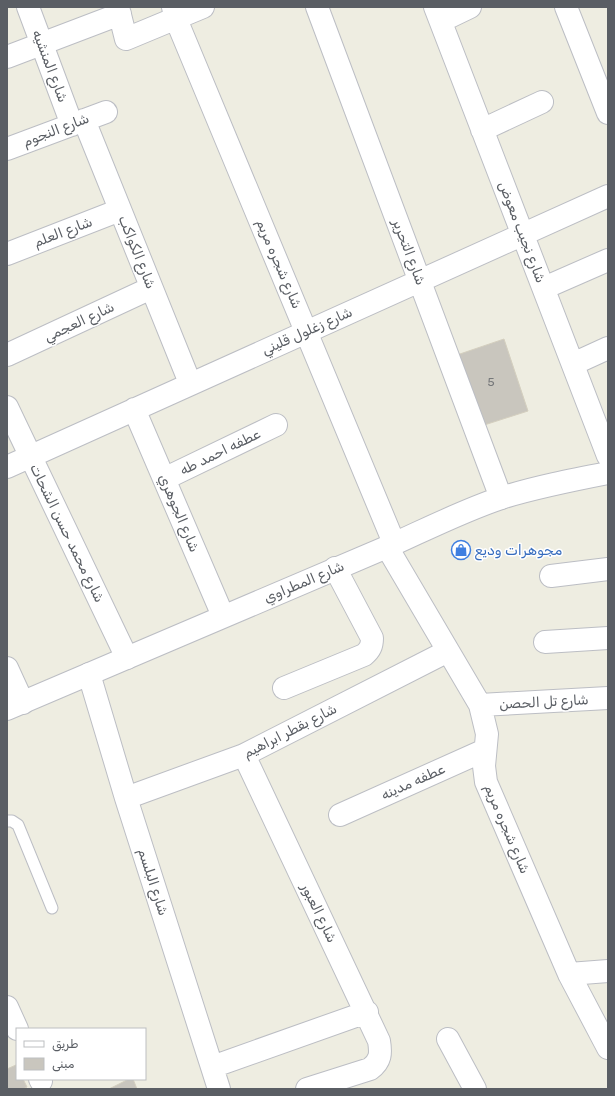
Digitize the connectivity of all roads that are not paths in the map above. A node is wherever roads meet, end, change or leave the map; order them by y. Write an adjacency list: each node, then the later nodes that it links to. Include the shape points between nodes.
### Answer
1 (28, 7): 9 (street, شارع المنشيه)
2 (203, 7): 7 (street)
3 (317, 7): 22 (street, شارع التحرير)
4 (470, 7): 8 (street)
5 (571, 9): 13 (street)
6 (119, 11): 7 (street, via 126,39); 9 (street)
7 (174, 13): 25 (street, شارع شجره مريم)
8 (438, 14): 15 (street, شارع نجيب معوض)
9 (41, 44): 10 (street); 14 (street, شارع المنشيه)
10 (7, 57)
11 (542, 102): 15 (street)
12 (106, 112): 14 (street, شارع النجوم)
13 (608, 113)
14 (78, 122): 16 (street, شارع النجوم); 18 (street, شارع الكواكب)
15 (482, 130): 19 (street, شارع نجيب معوض)
16 (7, 149)
17 (608, 196): 19 (street, شارع زغلول قليني)
18 (120, 210): 20 (street, شارع العلم); 23 (street, شارع الكواكب)
19 (523, 234): 22 (street, شارع زغلول قليني); 24 (street, شارع نجيب معوض)
20 (7, 254)
21 (608, 260): 24 (street)
22 (420, 280): 25 (street, شارع زغلول قليني); 38 (street, شارع التحرير)
23 (152, 288): 27 (street, شارع العجمي); 29 (street, شارع الكواكب)
24 (544, 288): 28 (street, شارع نجيب معوض)
25 (307, 331): 29 (street, شارع زغلول قليني); 39 (street, شارع شجره مريم)
26 (608, 348): 28 (street)
27 (7, 355)
28 (573, 364): 34 (street, شارع نجيب معوض)
29 (190, 383): 31 (street, شارع زغلول قليني)
30 (7, 408): 33 (street, شارع محمد حسن الشحات)
31 (134, 408): 33 (street, شارع زغلول قليني); 37 (street, شارع الجوهري)
32 (276, 425): 37 (street, عطفه احمد طه)
33 (30, 455): 35 (street, شارع زغلول قليني); 47 (street, شارع محمد حسن الشحات)
34 (608, 456)
35 (7, 467)
36 (608, 473): 38 (street, شارع المطراوي)
37 (164, 479): 43 (street, شارع الجوهري)
38 (501, 498): 39 (street, شارع المطراوي)
39 (390, 545): 40 (street, شارع المطراوي); 46 (street, شارع شجره مريم)
40 (336, 568): 43 (street, شارع المطراوي); 50 (street, via 372,638 372,645 364,655)
41 (608, 569): 42 (street)
42 (551, 576)
43 (223, 616): 47 (street, شارع المطراوي)
44 (608, 638): 45 (street)
45 (545, 642)
46 (448, 651): 53 (street, شارع شجره مريم); 55 (street, شارع بقطر ابراهيم)
47 (127, 658): 49 (street, شارع المطراوي)
48 (7, 668): 52 (street)
49 (89, 674): 52 (street, شارع المطراوي); 56 (street, شارع البلسم)
50 (284, 688)
51 (608, 698): 53 (street, شارع تل الحصن)
52 (15, 706)
53 (480, 706): 54 (street, شارع شجره مريم, via 487,734)
54 (485, 750): 57 (street, عطفه مدينه); 61 (street, شارع شجره مريم, via 486,782)
55 (244, 755): 56 (street, شارع بقطر ابراهيم); 63 (street, شارع العبور)
56 (126, 798): 67 (street, شارع البلسم)
57 (340, 815)
58 (7, 821): 59 (lane, via 12,820 18,825)
59 (52, 908)
60 (608, 971): 61 (street)
61 (569, 974): 66 (street, شارع شجره مريم)
62 (7, 1007): 64 (street)
63 (367, 1012): 67 (street); 68 (street, شارع العبور, via 381,1049 378,1061 370,1069)
64 (17, 1028)
65 (448, 1039): 70 (street)
66 (608, 1048)
67 (212, 1067): 69 (street, شارع البلسم)
68 (313, 1088)
69 (219, 1089)
70 (475, 1089)

